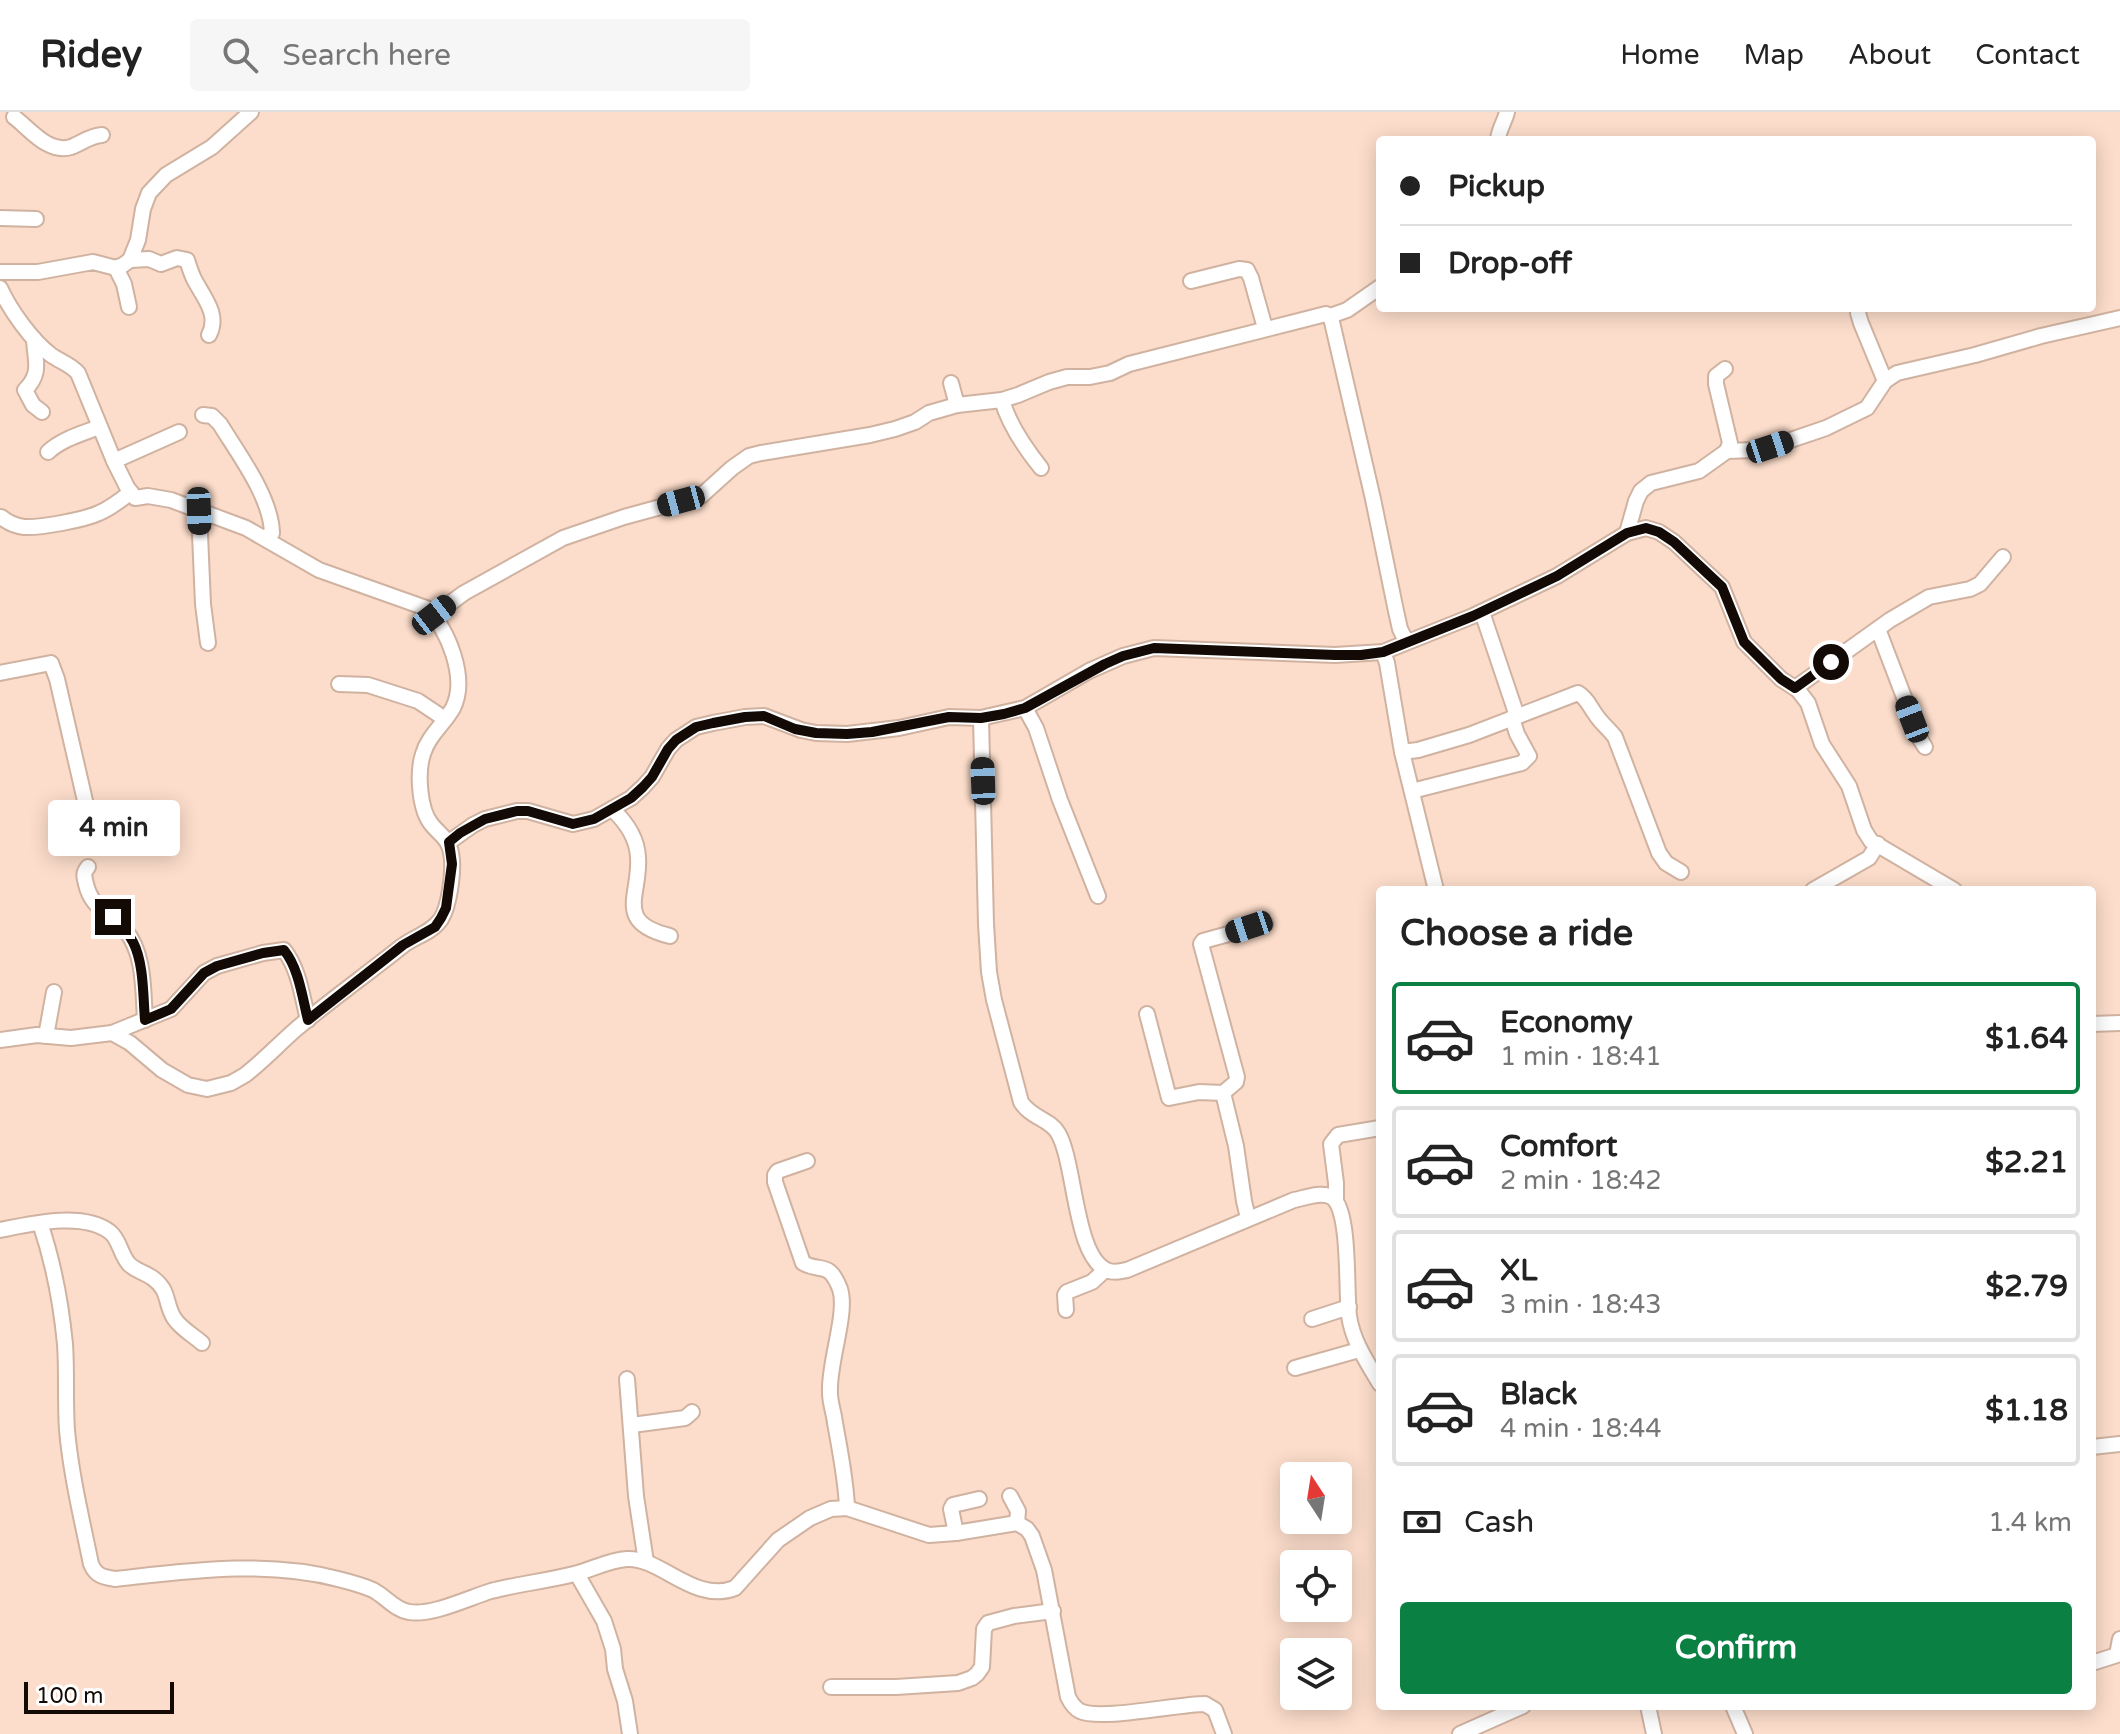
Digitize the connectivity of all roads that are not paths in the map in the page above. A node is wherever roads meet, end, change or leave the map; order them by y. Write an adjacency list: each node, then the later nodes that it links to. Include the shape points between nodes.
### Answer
1 (251, 112): 8 (street, via 149,193)
2 (1507, 112): 5 (street)
3 (12, 117): 4 (street, via 43,143 55,146 65,148)
4 (102, 135)
5 (1498, 136)
6 (0, 218): 7 (street)
7 (36, 219)
8 (130, 260): 9 (street); 19 (street, via 187,260 213,313)
9 (116, 268): 10 (street, via 93,262 38,272); 14 (street)
10 (0, 272)
11 (1191, 281): 18 (street, via 1247,270)
12 (0, 288): 20 (street)
13 (1376, 290): 16 (street)
14 (129, 307)
15 (1858, 312): 22 (street)
16 (1330, 316): 18 (street); 43 (street)
17 (2120, 318): 22 (street, via 1897,373)
18 (1265, 328): 24 (street, via 1110,373 1057,379)
19 (209, 335)
20 (34, 339): 26 (street, via 37,374 25,390); 28 (street, via 78,373)
21 (1725, 369): 30 (street, via 1716,376 1716,384 1730,443)
22 (1885, 381): 30 (street, via 1867,408 1826,428 1770,447)
23 (951, 383): 25 (street)
24 (1002, 400): 25 (street); 33 (street, via 1014,429)
25 (957, 405): 41 (street, via 895,429 749,456 701,496 563,538)
26 (42, 412)
27 (203, 415): 38 (street, via 220,424 260,491 272,520 272,533)
28 (99, 427): 31 (street); 32 (street)
29 (179, 432): 32 (street)
30 (1727, 451): 37 (street, via 1699,471 1651,483 1641,491)
31 (48, 452)
32 (114, 461): 34 (street)
33 (1041, 468)
34 (131, 492): 35 (street, via 135,498 159,497); 36 (street, via 98,514 77,519 23,527)
35 (199, 511): 38 (street); 44 (street)
36 (1, 517)
37 (1627, 533): 40 (street, via 1557,576); 48 (street, via 1646,528 1659,532 1695,560 1722,587 1744,642)
38 (264, 538): 41 (street, via 319,570 411,601)
39 (2003, 557): 42 (street, via 1980,584 1929,597)
40 (1482, 612): 43 (street); 50 (street)
41 (434, 615): 52 (street, via 457,669 459,688)
42 (1878, 629): 48 (street); 53 (street)
43 (1406, 641): 45 (street)
44 (208, 643)
45 (1383, 652): 49 (street, via 1154,648 1089,671); 54 (street)
46 (0, 673): 57 (street, via 51,663)
47 (339, 684): 52 (street, via 368,685 418,701)
48 (1795, 688): 59 (street, via 1808,703 1829,757 1849,786 1864,830)
49 (1025, 708): 51 (street); 65 (street)
50 (1515, 717): 54 (street); 55 (street, via 1529,756 1522,763); 61 (street, via 1573,693 1584,697 1619,747 1659,853)
51 (981, 718): 56 (street, via 949,717 847,734 801,730 764,716 696,727 668,749 643,787); 84 (street, via 986,924 994,1000 1021,1102 1031,1115 1057,1130 1088,1247)
52 (445, 719): 58 (street, via 423,753 420,790 431,824)
53 (1925, 747)
54 (1402, 752): 55 (street)
55 (1412, 791): 62 (street)
56 (612, 809): 58 (street, via 573,824 528,811 500,814); 67 (street, via 623,819 638,856 632,906 638,919)
57 (92, 831)
58 (449, 842): 71 (street, via 446,908 435,927 403,945)
59 (1878, 844): 63 (street, via 1869,858); 64 (street)
60 (88, 867): 70 (street, via 84,876 91,900 127,931 135,946)
61 (1681, 872)
62 (1435, 886)
63 (1820, 886)
64 (1947, 886)
65 (1098, 896)
66 (1265, 924): 77 (street, via 1201,944 1237,1077)
67 (670, 936)
68 (54, 992): 75 (street)
69 (1147, 1014): 77 (street, via 1169,1098)
70 (145, 1020): 71 (street, via 171,1009 217,966 284,950 298,978); 74 (street)
71 (308, 1020): 74 (street, via 245,1075 207,1089 176,1080)
72 (2120, 1023): 73 (street)
73 (2096, 1024)
74 (112, 1033): 75 (street)
75 (46, 1036): 76 (street)
76 (0, 1040)
77 (1223, 1093): 81 (street)
78 (1376, 1129): 80 (street, via 1334,1138)
79 (807, 1161): 99 (street, via 778,1171 775,1182 803,1263 827,1269 841,1291 830,1392)
80 (1336, 1200): 81 (street, via 1329,1195 1308,1197); 85 (street, via 1345,1240)
81 (1248, 1218): 84 (street, via 1127,1270)
82 (40, 1223): 83 (street); 88 (street, via 66,1220 110,1232 125,1260 154,1278 177,1322); 103 (street, via 62,1316 71,1465 97,1574 115,1579 244,1567 294,1570 356,1583 410,1613)
83 (0, 1230)
84 (1105, 1270): 86 (street, via 1065,1295)
85 (1349, 1307): 87 (street); 89 (street)
86 (1066, 1310)
87 (1312, 1319)
88 (202, 1343)
89 (1359, 1350): 90 (street); 91 (street)
90 (1295, 1368)
91 (1376, 1378)
92 (627, 1379): 94 (street)
93 (692, 1412): 94 (street, via 685,1418)
94 (632, 1425): 102 (street)
95 (2120, 1444): 96 (street)
96 (2096, 1447)
97 (1010, 1496): 100 (street)
98 (979, 1499): 101 (street, via 953,1505)
99 (847, 1508): 101 (street, via 929,1535); 102 (street, via 831,1509 800,1524 727,1591 691,1585)
100 (1017, 1523): 101 (street); 104 (street, via 1032,1536)
101 (956, 1533)
102 (646, 1562): 103 (street, via 621,1560)
103 (577, 1574): 111 (street, via 604,1621)
104 (1053, 1611): 107 (street, via 988,1623 982,1667 958,1683); 112 (street, via 1068,1697 1078,1710 1094,1714 1205,1704 1215,1710)
105 (2119, 1648): 106 (street, via 2113,1657)
106 (2096, 1662)
107 (831, 1687)
108 (1514, 1710): 113 (street)
109 (1649, 1710): 114 (street)
110 (1735, 1710): 115 (street)
111 (630, 1734)
112 (1224, 1734)
113 (1460, 1734)
114 (1654, 1734)
115 (1745, 1734)

